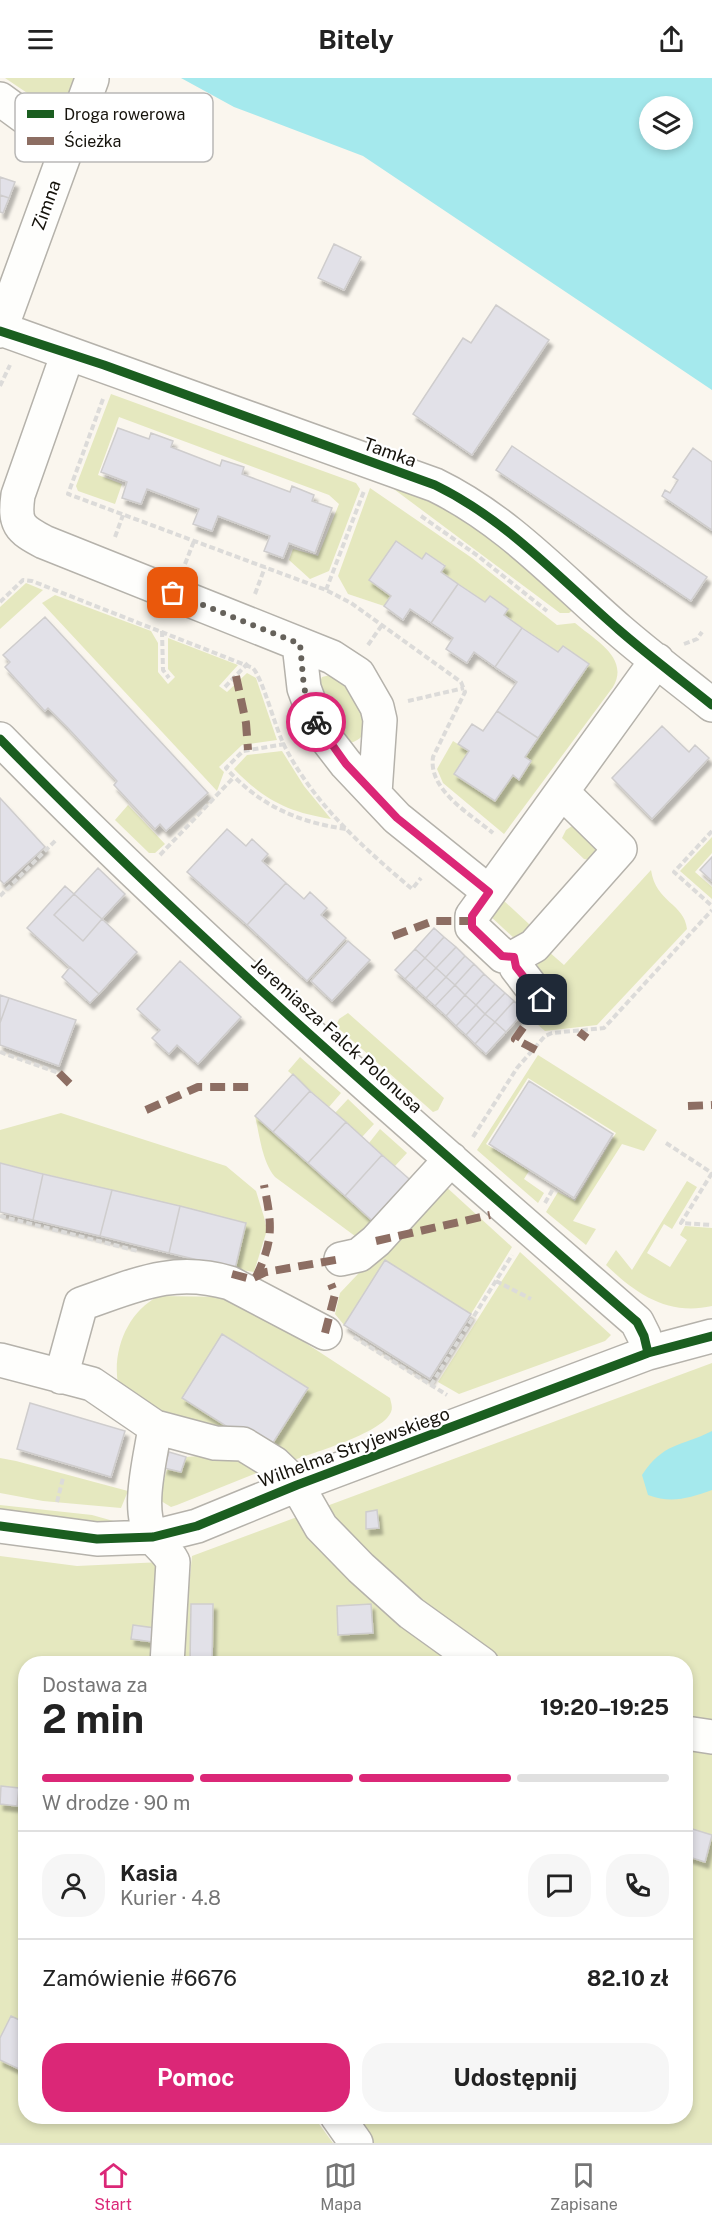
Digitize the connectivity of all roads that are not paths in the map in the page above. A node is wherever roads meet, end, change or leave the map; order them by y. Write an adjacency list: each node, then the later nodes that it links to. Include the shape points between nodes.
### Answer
1 (0, 99): 2 (street)
2 (15, 110)
3 (62, 162): 4 (street, Zimna)
4 (0, 330): 5 (street, Tamka)
5 (68, 353): 6 (street, via 18,495 15,515 23,531); 7 (street, Tamka, via 435,485 464,500 545,561)
6 (300, 644): 11 (street, via 304,688 319,729); 11 (street, via 332,657 358,674 377,707 380,720)
7 (657, 660): 8 (street, Tamka); 10 (street)
8 (712, 705)
9 (0, 739): 15 (street, Jeremiasza Falck Polonusa, via 139,876 314,1039)
10 (562, 792): 12 (street); 13 (street, via 620,849 534,946)
11 (375, 793): 12 (street, via 397,818)
12 (489, 892): 13 (street, via 472,916 472,927 502,956)
13 (514, 957): 14 (street, via 516,967)
14 (542, 1000)
15 (461, 1150): 16 (street, via 376,1241 359,1255); 19 (street, Jeremiasza Falck Polonusa, via 637,1322)
16 (341, 1259)
17 (338, 1335): 21 (street, via 214,1278 177,1276 137,1282 81,1304)
18 (712, 1336): 19 (street, Wilhelma Stryjewskiego)
19 (648, 1353): 23 (street, Wilhelma Stryjewskiego)
20 (0, 1360): 21 (street)
21 (61, 1377): 22 (street, via 92,1384)
22 (155, 1427): 23 (street, via 215,1443 243,1444 274,1463); 25 (street, via 143,1513)
23 (297, 1485): 25 (street, Wilhelma Stryjewskiego, via 196,1526); 27 (street, via 321,1527 361,1568 411,1613)
24 (0, 1526): 25 (street, Wilhelma Stryjewskiego, via 97,1539)
25 (153, 1537): 26 (street, via 173,1562)
26 (167, 1656)
27 (471, 1656)
28 (693, 1734): 29 (street)
29 (712, 1737)
30 (343, 2124): 31 (street)
31 (356, 2143)

